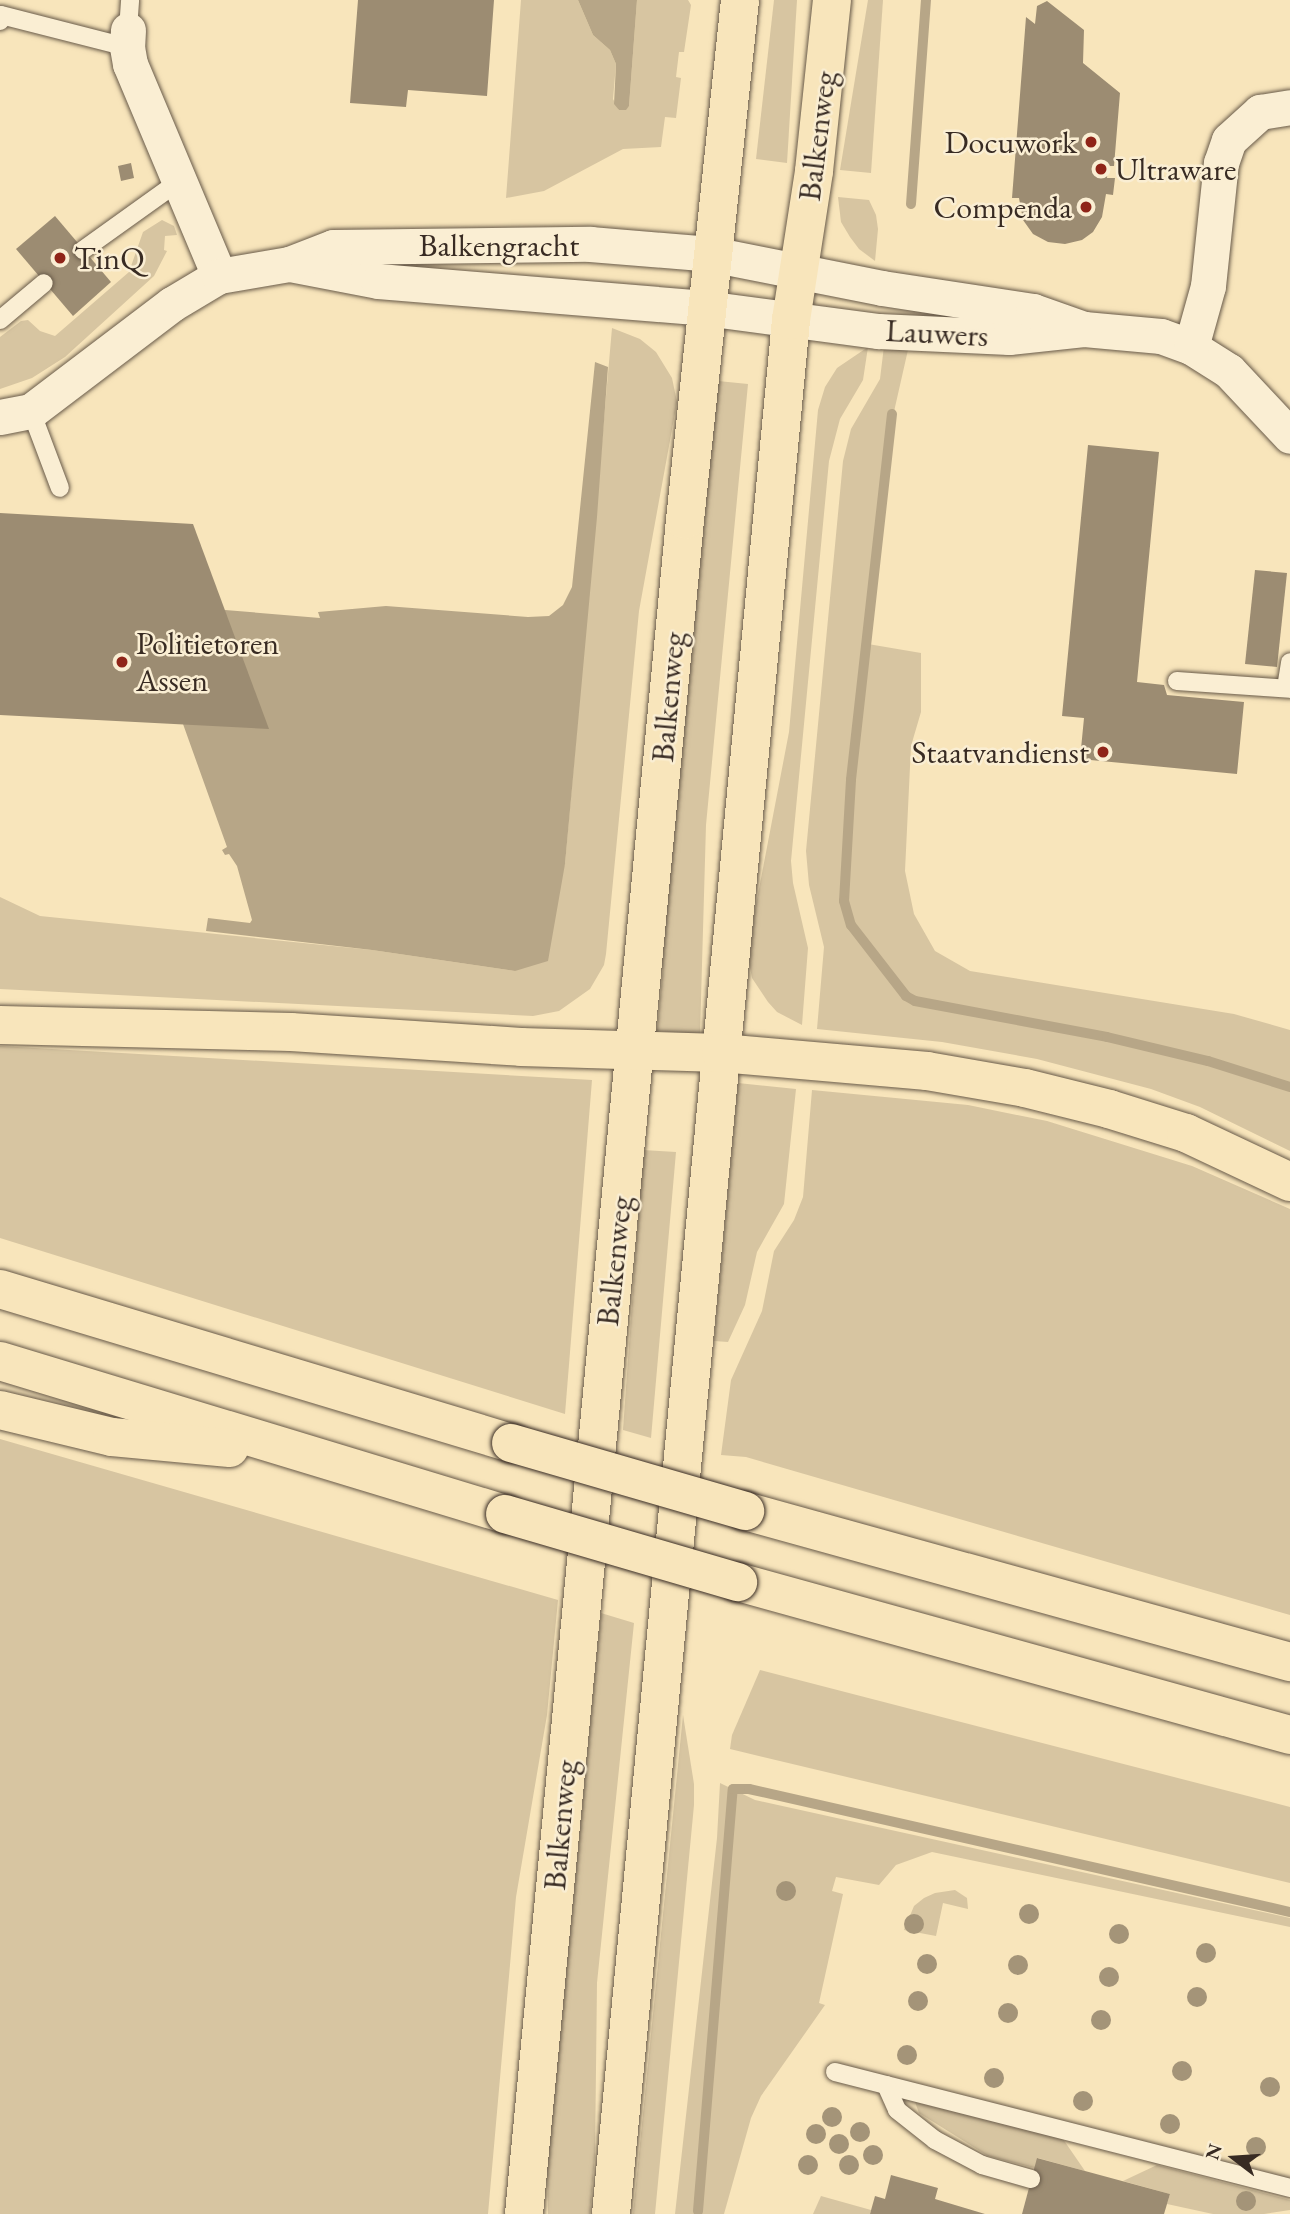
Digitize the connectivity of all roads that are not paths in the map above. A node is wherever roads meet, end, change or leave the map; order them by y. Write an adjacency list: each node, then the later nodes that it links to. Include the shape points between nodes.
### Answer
1 (740, 0): 9 (main road, Balkenweg)
2 (832, 0): 11 (main road, Balkenweg)
3 (0, 15): 4 (lane); 5 (lane)
4 (0, 21)
5 (128, 26): 7 (street, via 130,64)
6 (1290, 107): 18 (street, via 1260,112 1229,141 1221,163 1208,286)
7 (178, 182): 8 (lane); 12 (street)
8 (83, 250)
9 (711, 254): 10 (street, Balkengracht, via 590,244 334,247); 11 (street); 14 (main road, Balkenweg)
10 (289, 264): 12 (street, Balkengracht); 14 (street, Balkengracht, via 378,281)
11 (799, 271): 16 (main road, Balkenweg); 17 (street, Lauwers, via 1033,311)
12 (219, 276): 19 (street, Balkengracht)
13 (44, 282): 15 (lane)
14 (705, 308): 16 (street); 26 (main road, Balkenweg)
15 (0, 320)
16 (790, 320): 17 (street, Lauwers, via 878,331 1009,337); 27 (main road, Balkenweg)
17 (1084, 329): 18 (street, Lauwers, via 1161,336)
18 (1191, 347): 20 (street, Lauwers, via 1229,371)
19 (15, 414): 21 (lane)
20 (1290, 436)
21 (60, 488)
22 (1290, 662): 24 (lane)
23 (1177, 681): 24 (lane)
24 (1288, 689)
25 (0, 1025): 26 (main road, via 291,1032)
26 (634, 1052): 27 (main road); 39 (main road, Balkenweg)
27 (721, 1053): 28 (main road, via 927,1071 1025,1087 1185,1133); 40 (main road, Balkenweg)
28 (1290, 1182)
29 (0, 1289): 33 (main road, bridge, via 745,1511)
30 (0, 1361): 32 (main road)
31 (0, 1410): 32 (main road, via 112,1437)
32 (308, 1455): 34 (main road, bridge, via 738,1582)
33 (1290, 1661)
34 (1290, 1735)
35 (835, 2072): 36 (lane)
36 (886, 2085): 37 (lane, via 897,2110 935,2140 982,2165); 38 (lane)
37 (1031, 2179)
38 (1290, 2188)
39 (524, 2214)
40 (611, 2214)

